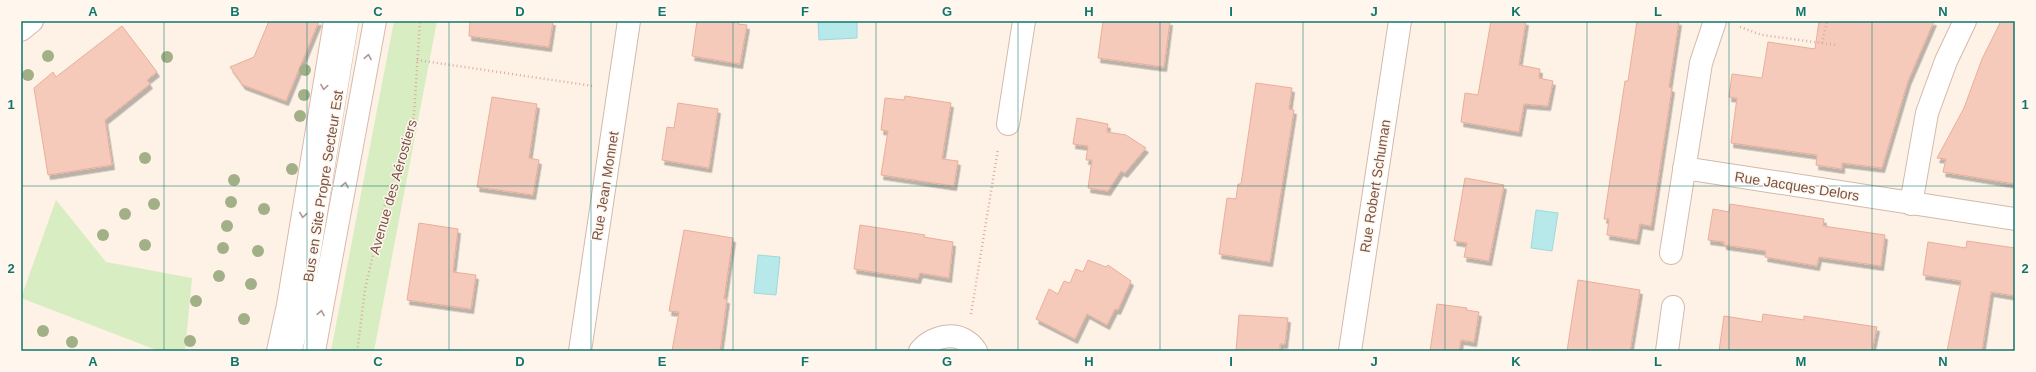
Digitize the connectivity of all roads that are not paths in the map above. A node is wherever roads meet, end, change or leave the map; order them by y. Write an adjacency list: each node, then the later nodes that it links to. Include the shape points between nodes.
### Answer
1 (32, 21): 10 (street)
2 (335, 21): 18 (street, one-way to 18, via 288,305)
3 (350, 21): 19 (lane, Bus en Site Propre Secteur Est, via 300,326)
4 (375, 21): 20 (street, one-way to 4)
5 (630, 21): 21 (street, Rue Jean Monnet)
6 (1024, 21): 11 (street)
7 (1400, 21): 23 (street, Rue Robert Schuman)
8 (1965, 21): 13 (street, via 1946,61 1927,113)
9 (1725, 23): 12 (street, via 1700,63)
10 (21, 30)
11 (1008, 124)
12 (1684, 168): 13 (street, Rue Jacques Delors); 15 (street)
13 (1911, 204): 14 (street, Rue Jacques Delors)
14 (2015, 219)
15 (1671, 253)
16 (1673, 307): 24 (street)
17 (971, 346): 22 (street, via 957,337 947,336 926,343)
18 (278, 351)
19 (293, 351)
20 (314, 351)
21 (580, 351)
22 (920, 351)
23 (1350, 351)
24 (1667, 351)

